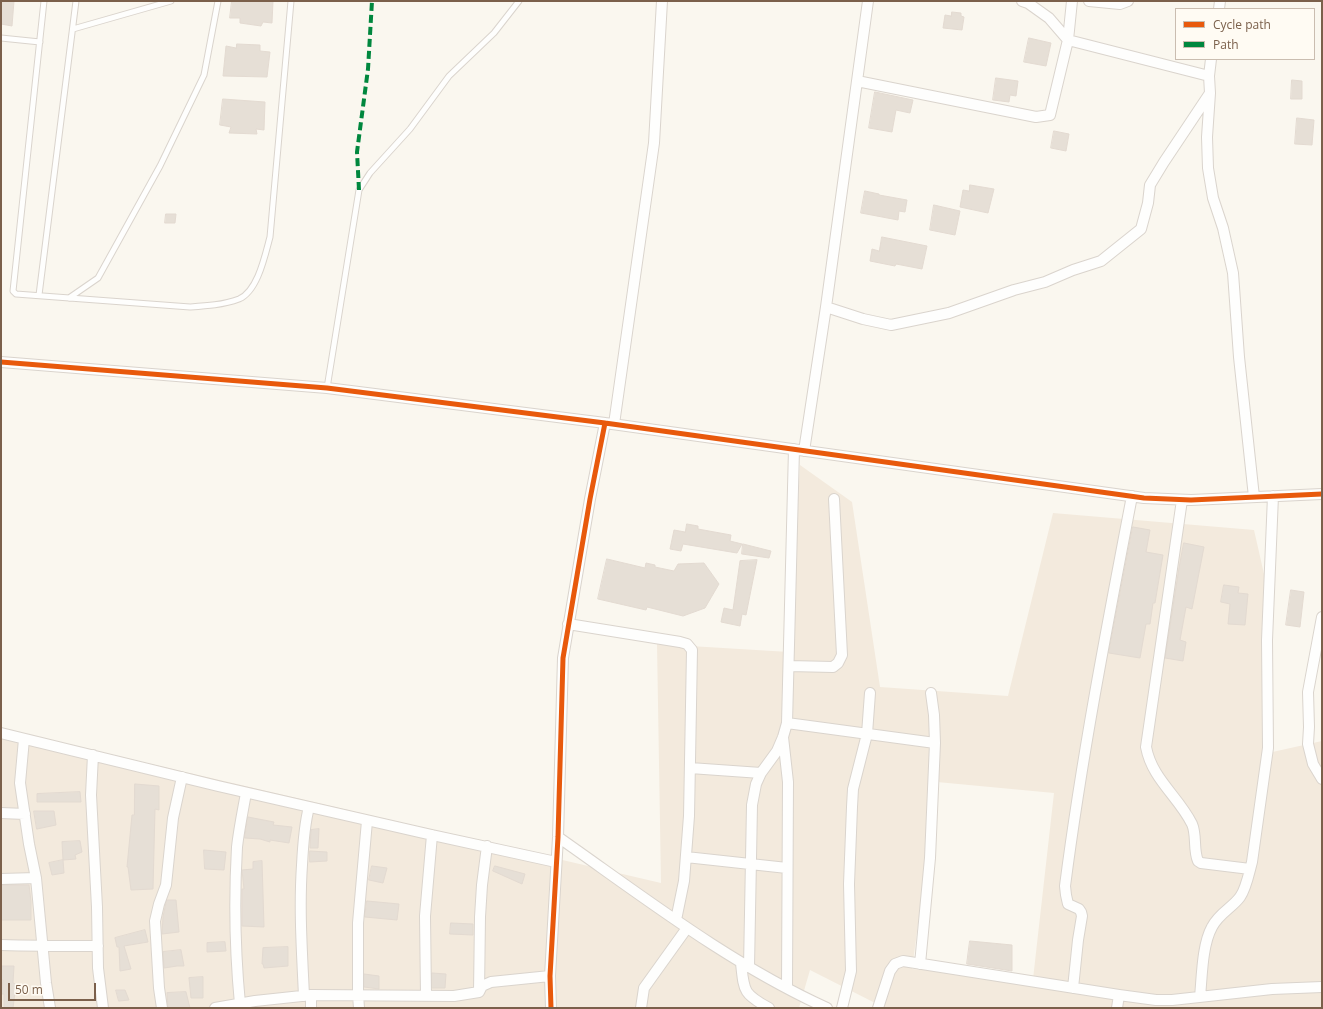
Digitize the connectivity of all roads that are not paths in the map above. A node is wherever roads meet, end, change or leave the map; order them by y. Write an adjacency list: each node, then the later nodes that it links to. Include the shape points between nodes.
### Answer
1 (44, 1): 16 (lane)
2 (76, 1): 13 (lane)
3 (171, 1): 13 (lane)
4 (218, 1): 22 (lane, via 204,75 160,166 98,278)
5 (291, 1): 22 (lane, via 270,237 259,274 252,287 240,299 216,305 190,307)
6 (519, 1): 25 (lane, via 494,33 449,76 410,129 359,190)
7 (662, 1): 26 (street, via 654,143)
8 (868, 1): 19 (street)
9 (1022, 1): 15 (street, via 1028,2 1050,18)
10 (1072, 1): 15 (street)
11 (1089, 1): 12 (street, via 1120,4)
12 (1128, 1)
13 (73, 29): 21 (lane)
14 (1, 38): 16 (lane)
15 (1068, 40): 18 (street); 19 (street, via 1050,114 1036,117)
16 (40, 42): 21 (lane, via 13,286 16,294)
17 (1211, 60): 18 (street)
18 (1209, 76): 20 (street)
19 (857, 81): 23 (street)
20 (1210, 93): 23 (street, via 1150,186 1141,229 1101,261 949,313 891,325); 31 (street, via 1208,168 1213,198 1233,273)
21 (40, 295): 22 (lane)
22 (69, 298)
23 (826, 307): 27 (street)
24 (1, 362): 25 (street)
25 (327, 388): 26 (street)
26 (610, 424): 27 (street); 35 (street, via 590,498)
27 (799, 450): 29 (street); 36 (street)
28 (1322, 494): 30 (street)
29 (1132, 496): 33 (street); 75 (street, via 1091,718 1065,886 1068,904 1079,909 1082,916)
30 (1273, 496): 31 (street); 62 (street, via 1267,640 1268,748)
31 (1254, 497): 33 (street)
32 (834, 499): 36 (street, via 842,655 833,667)
33 (1182, 500): 62 (street, via 1146,747 1155,773 1180,804 1193,826 1198,861)
34 (1322, 618): 49 (street, via 1308,692 1308,744 1313,764)
35 (568, 624): 46 (street, via 687,644 692,650); 56 (street, via 563,658)
36 (789, 666): 39 (street)
37 (870, 693): 41 (street)
38 (931, 693): 44 (street)
39 (788, 723): 41 (street); 42 (street)
40 (1, 733): 43 (street)
41 (867, 734): 44 (street); 95 (street, via 853,790 849,884 851,971)
42 (784, 737): 47 (street); 61 (street, via 788,782)
43 (24, 739): 45 (street); 53 (street, via 20,783)
44 (935, 743): 70 (street, via 930,858)
45 (93, 755): 48 (street); 69 (street, via 91,795)
46 (690, 768): 47 (street); 58 (street)
47 (761, 773): 60 (street, via 752,805)
48 (182, 777): 50 (street); 87 (street, via 173,818 166,885 155,921)
49 (1322, 779)
50 (246, 792): 51 (street); 82 (street, via 238,845 236,891 236,960)
51 (309, 807): 54 (street); 78 (street, via 304,833 300,910)
52 (1, 813): 53 (street)
53 (25, 814): 63 (street)
54 (367, 821): 55 (street); 77 (street, via 358,924)
55 (432, 835): 57 (street); 79 (street, via 425,916)
56 (558, 837): 59 (street); 65 (street)
57 (487, 846): 59 (street); 76 (street, via 480,917)
58 (686, 856): 60 (street); 65 (street, via 684,882)
59 (556, 862): 72 (street)
60 (751, 865): 61 (street); 71 (street)
61 (787, 868): 74 (street)
62 (1250, 869): 81 (street, via 1240,897 1212,926 1207,939)
63 (36, 878): 64 (street); 68 (street)
64 (1, 879)
65 (676, 920): 66 (street)
66 (687, 928): 71 (street); 92 (street, via 644,988)
67 (1, 945): 68 (street)
68 (43, 945): 69 (street); 85 (street)
69 (98, 946): 86 (street)
70 (920, 964): 75 (street); 96 (street, via 903,961 895,964 890,971)
71 (745, 965): 74 (street); 93 (street, via 744,987 751,997)
72 (550, 976): 76 (street, via 491,982 482,986); 91 (street)
73 (1322, 987): 81 (street, via 1272,989)
74 (786, 988): 94 (street)
75 (1073, 988): 80 (street)
76 (479, 992): 79 (street, via 454,996)
77 (358, 994): 78 (street); 79 (street); 90 (street)
78 (307, 996): 83 (street); 89 (street)
79 (426, 996)
80 (1119, 996): 84 (street); 97 (street)
81 (1200, 997): 84 (street)
82 (240, 1004): 83 (street); 88 (street)
83 (256, 1004)
84 (1179, 1004)
85 (50, 1008)
86 (102, 1008)
87 (162, 1008)
88 (215, 1008)
89 (311, 1008)
90 (359, 1008)
91 (551, 1008)
92 (641, 1008)
93 (769, 1008)
94 (827, 1008)
95 (842, 1008)
96 (878, 1008)
97 (1117, 1008)

